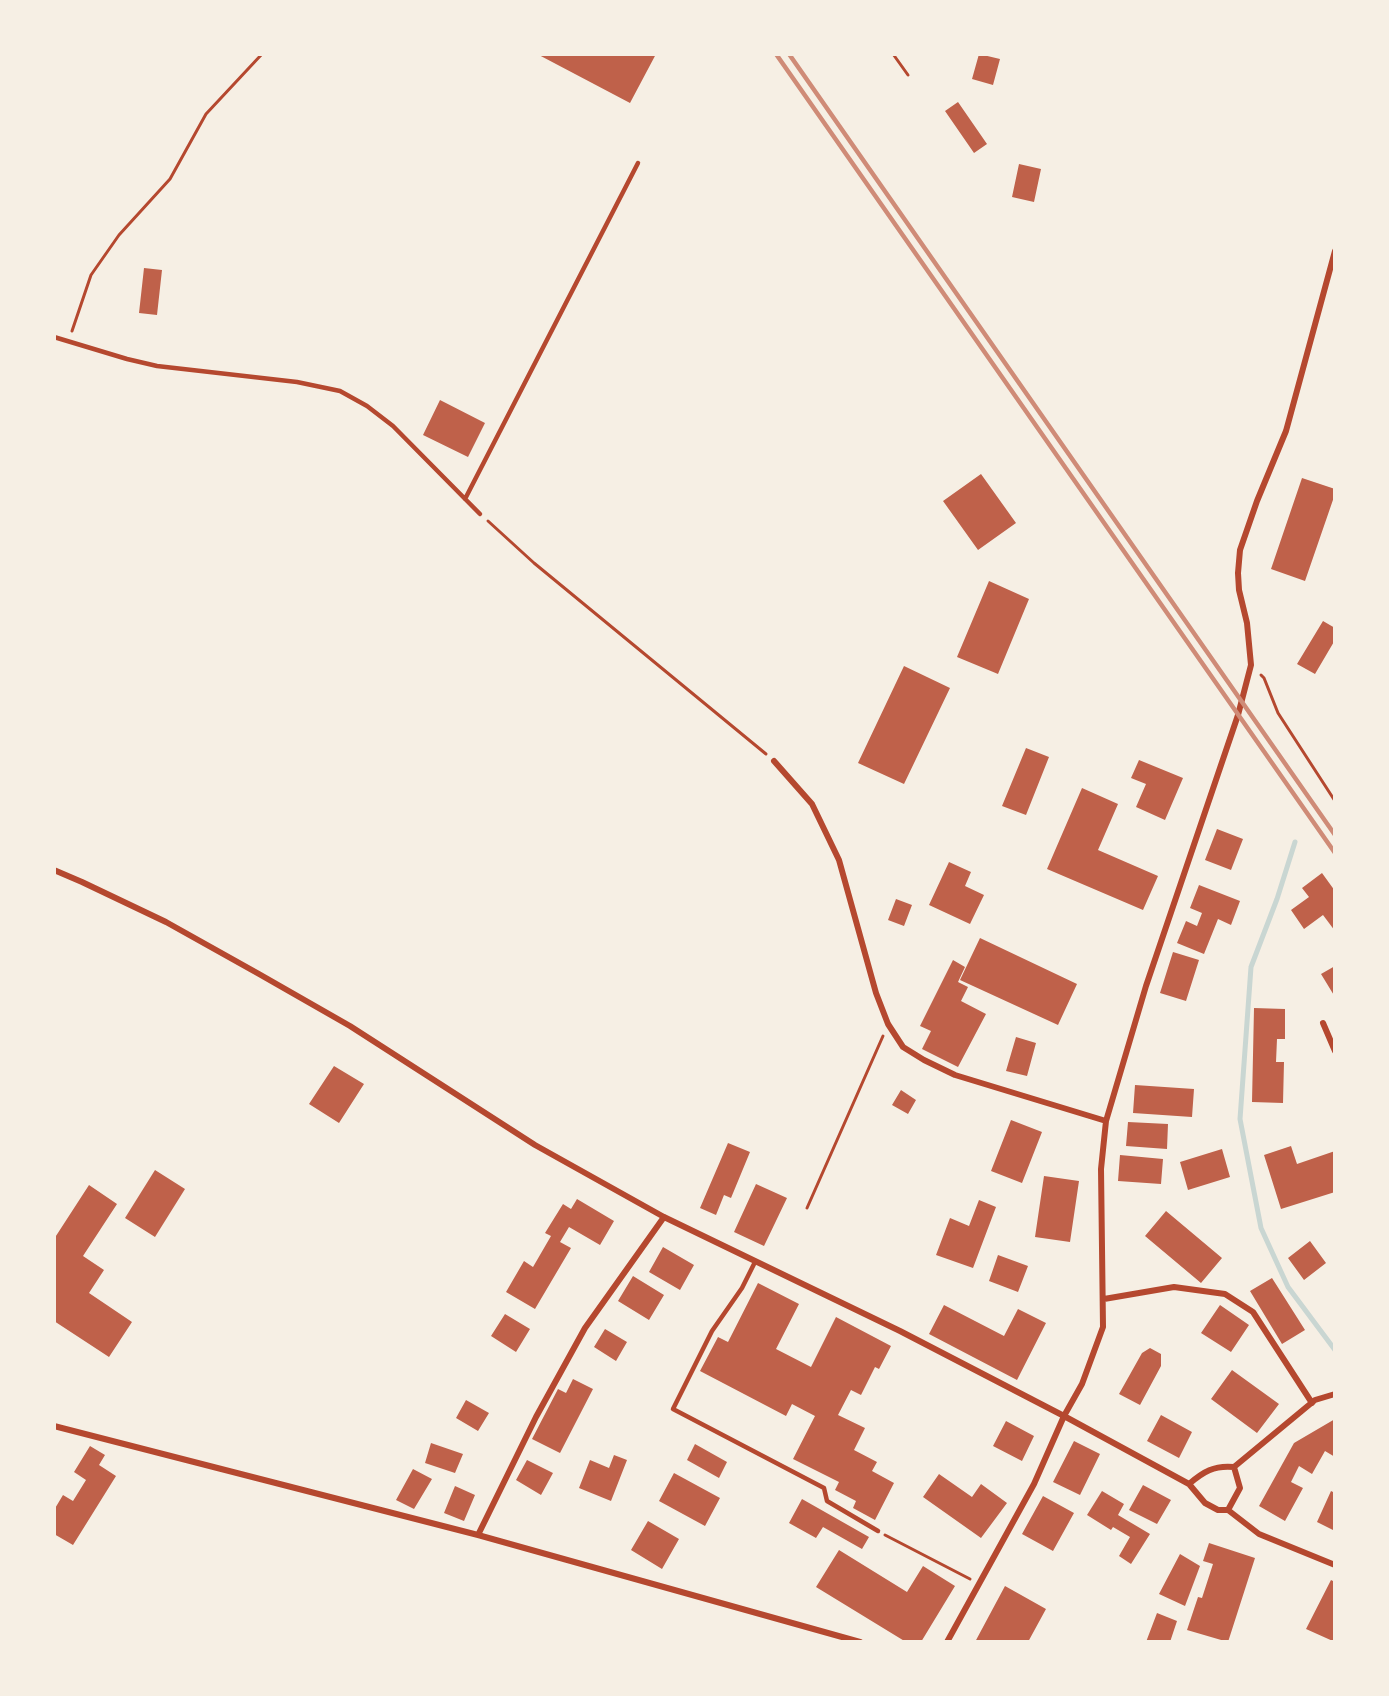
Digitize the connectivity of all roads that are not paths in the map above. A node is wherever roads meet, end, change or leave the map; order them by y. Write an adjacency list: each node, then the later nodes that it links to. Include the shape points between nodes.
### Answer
1 (638, 163): 4 (lane)
2 (1335, 251): 10 (street, via 1286,431 1240,550 1239,590 1251,665 1238,715 1146,986)
3 (54, 337): 4 (lane, via 157,366 297,382 340,391 393,426)
4 (465, 499): 5 (lane)
5 (480, 514)
6 (774, 761): 10 (street, via 812,804 838,860 876,993 888,1024 903,1047 955,1075)
7 (54, 870): 11 (street, via 166,922 350,1026 535,1145)
8 (1323, 1023): 9 (street)
9 (1335, 1051)
10 (1106, 1121): 13 (street, via 1101,1168)
11 (664, 1217): 12 (street); 22 (street, via 585,1328)
12 (755, 1262): 16 (street); 21 (lane, via 712,1331 673,1409 824,1488 827,1501)
13 (1104, 1299): 15 (street, via 1174,1287 1225,1294 1253,1312); 16 (street, via 1102,1327 1082,1384)
14 (1335, 1394): 15 (street)
15 (1312, 1403): 18 (street)
16 (1064, 1416): 19 (street); 25 (street, via 1034,1484)
17 (54, 1426): 22 (street)
18 (1234, 1467): 19 (street, via 1211,1468); 20 (street, via 1240,1488)
19 (1189, 1484): 20 (street, via 1205,1503)
20 (1228, 1510): 23 (street, via 1259,1534)
21 (878, 1531)
22 (478, 1535): 24 (street)
23 (1335, 1565)
24 (860, 1642)
25 (947, 1642)

